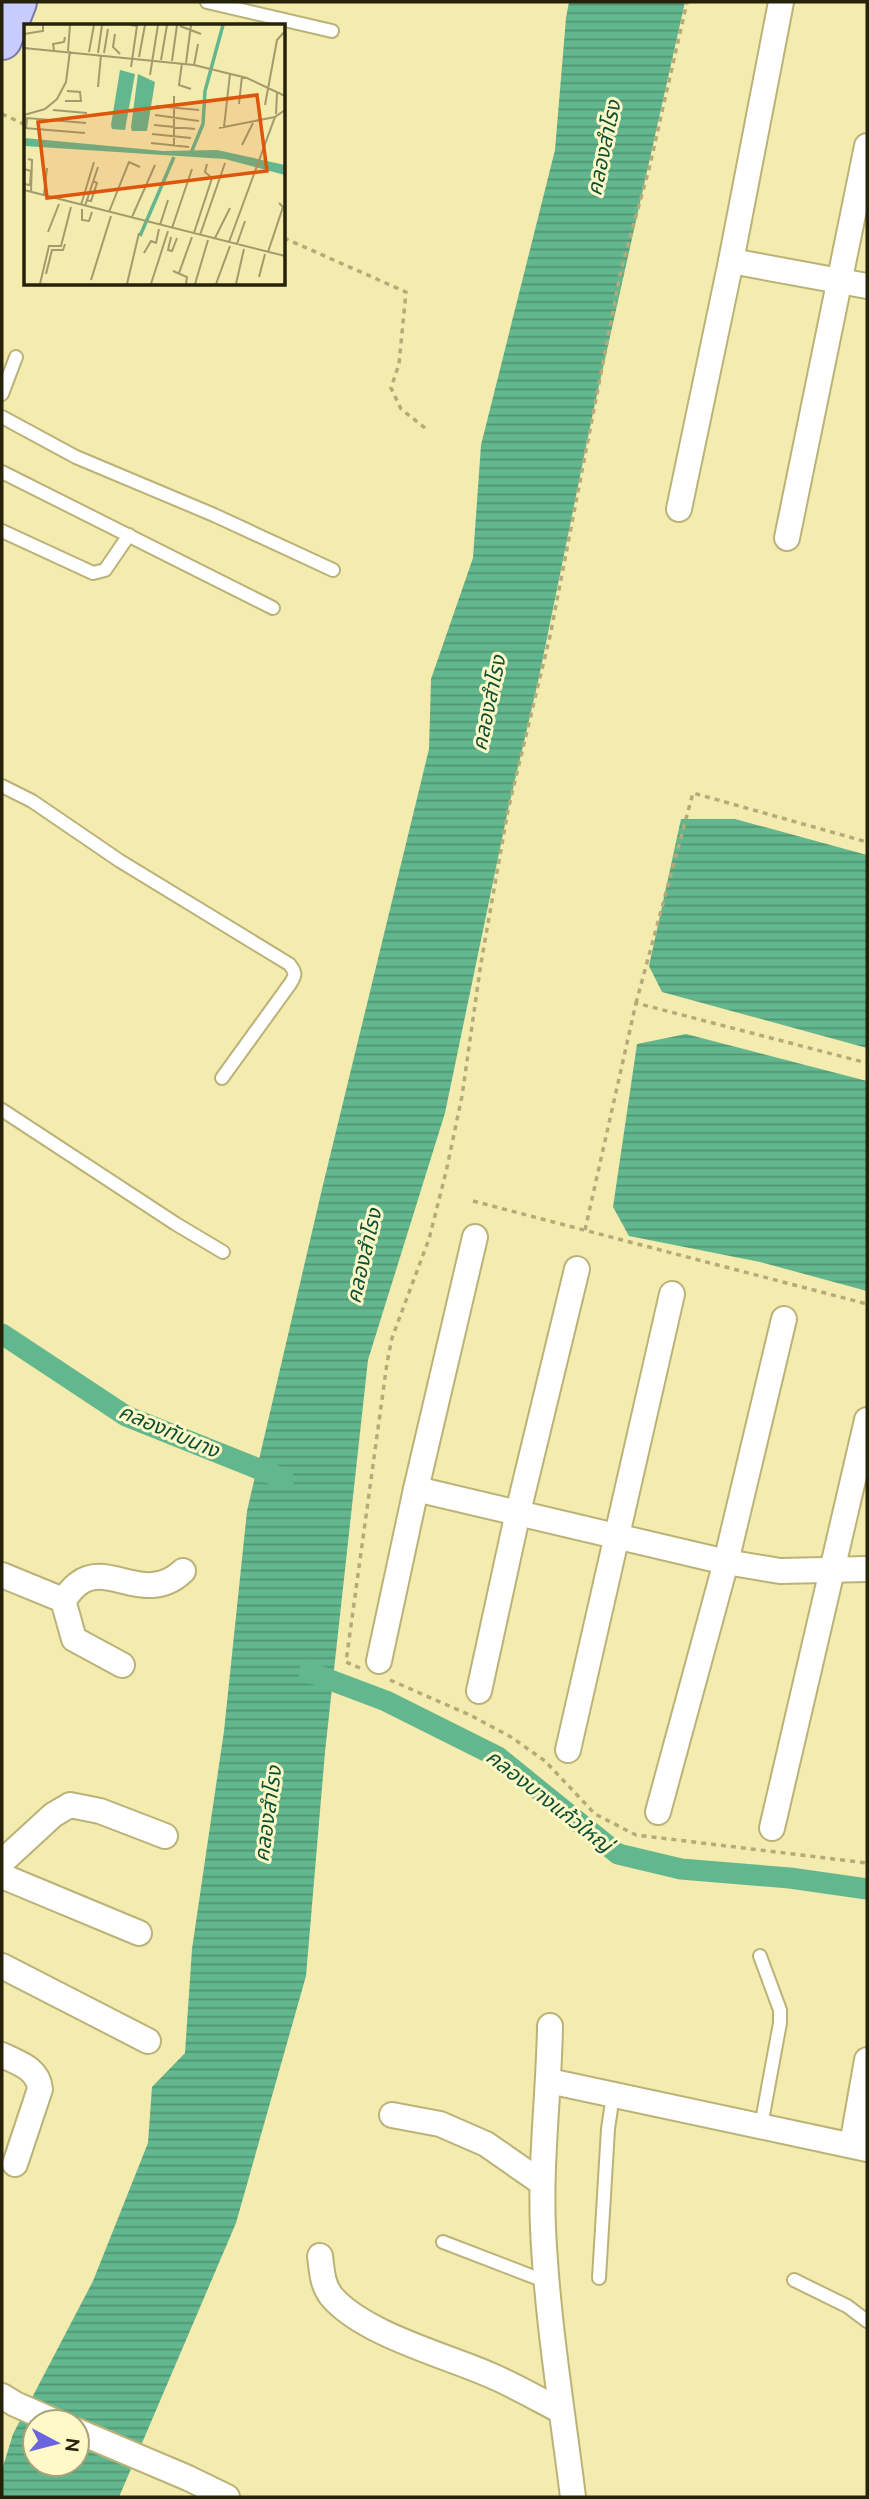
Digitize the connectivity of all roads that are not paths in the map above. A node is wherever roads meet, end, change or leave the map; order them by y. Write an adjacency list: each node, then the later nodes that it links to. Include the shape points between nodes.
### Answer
1 (17, 2): 6 (main road)
2 (207, 2): 4 (lane)
3 (781, 2): 8 (street)
4 (241, 5): 5 (lane)
5 (332, 31)
6 (2, 40)
7 (867, 146): 9 (street)
8 (731, 261): 9 (street); 15 (street)
9 (841, 281): 10 (street); 18 (street)
10 (867, 286)
11 (16, 357): 12 (lane)
12 (2, 394)
13 (2, 417): 19 (lane, via 76,457)
14 (2, 472): 17 (lane)
15 (679, 509)
16 (2, 531): 17 (lane, via 93,573 105,570)
17 (129, 536): 20 (lane)
18 (787, 538)
19 (333, 570)
20 (273, 608)
21 (2, 786): 22 (lane, via 295,970 290,984)
22 (222, 1078)
23 (2, 1110): 25 (lane)
24 (475, 1237): 30 (street)
25 (223, 1252)
26 (577, 1269): 31 (street)
27 (672, 1294): 32 (street)
28 (784, 1318): 33 (street)
29 (867, 1420): 34 (street)
30 (416, 1489): 31 (street); 40 (street)
31 (518, 1512): 32 (street); 41 (street)
32 (617, 1536): 33 (street); 42 (street)
33 (726, 1562): 34 (street, via 780,1571); 43 (street)
34 (831, 1569): 35 (street); 44 (street)
35 (867, 1569)
36 (183, 1571): 38 (street, via 158,1585 93,1578 78,1584)
37 (2, 1575): 38 (street)
38 (63, 1600): 39 (street, via 74,1639)
39 (122, 1665)
40 (378, 1670)
41 (479, 1691)
42 (568, 1750)
43 (658, 1812)
44 (772, 1828)
45 (164, 1836): 46 (street, via 100,1811 69,1805)
46 (2, 1861)
47 (2, 1876): 48 (street)
48 (139, 1933)
49 (761, 1956): 58 (lane, via 780,2010)
50 (2, 1966): 52 (street)
51 (550, 2026): 55 (street)
52 (148, 2041)
53 (2, 2055): 60 (street, via 39,2078 40,2089)
54 (867, 2060): 59 (street)
55 (549, 2081): 56 (street); 61 (street)
56 (613, 2095): 58 (street); 64 (lane)
57 (392, 2115): 61 (street, via 440,2124 486,2144)
58 (761, 2126): 59 (street)
59 (860, 2147)
60 (15, 2164)
61 (542, 2183): 66 (street)
62 (443, 2242): 66 (lane)
63 (320, 2256): 70 (street, via 331,2295 357,2317)
64 (599, 2278)
65 (794, 2280): 67 (lane)
66 (547, 2282): 70 (street)
67 (867, 2320)
68 (9, 2400): 69 (street)
69 (26, 2408)
70 (561, 2411): 73 (street)
71 (91, 2437): 72 (street)
72 (227, 2497)
73 (573, 2497)

